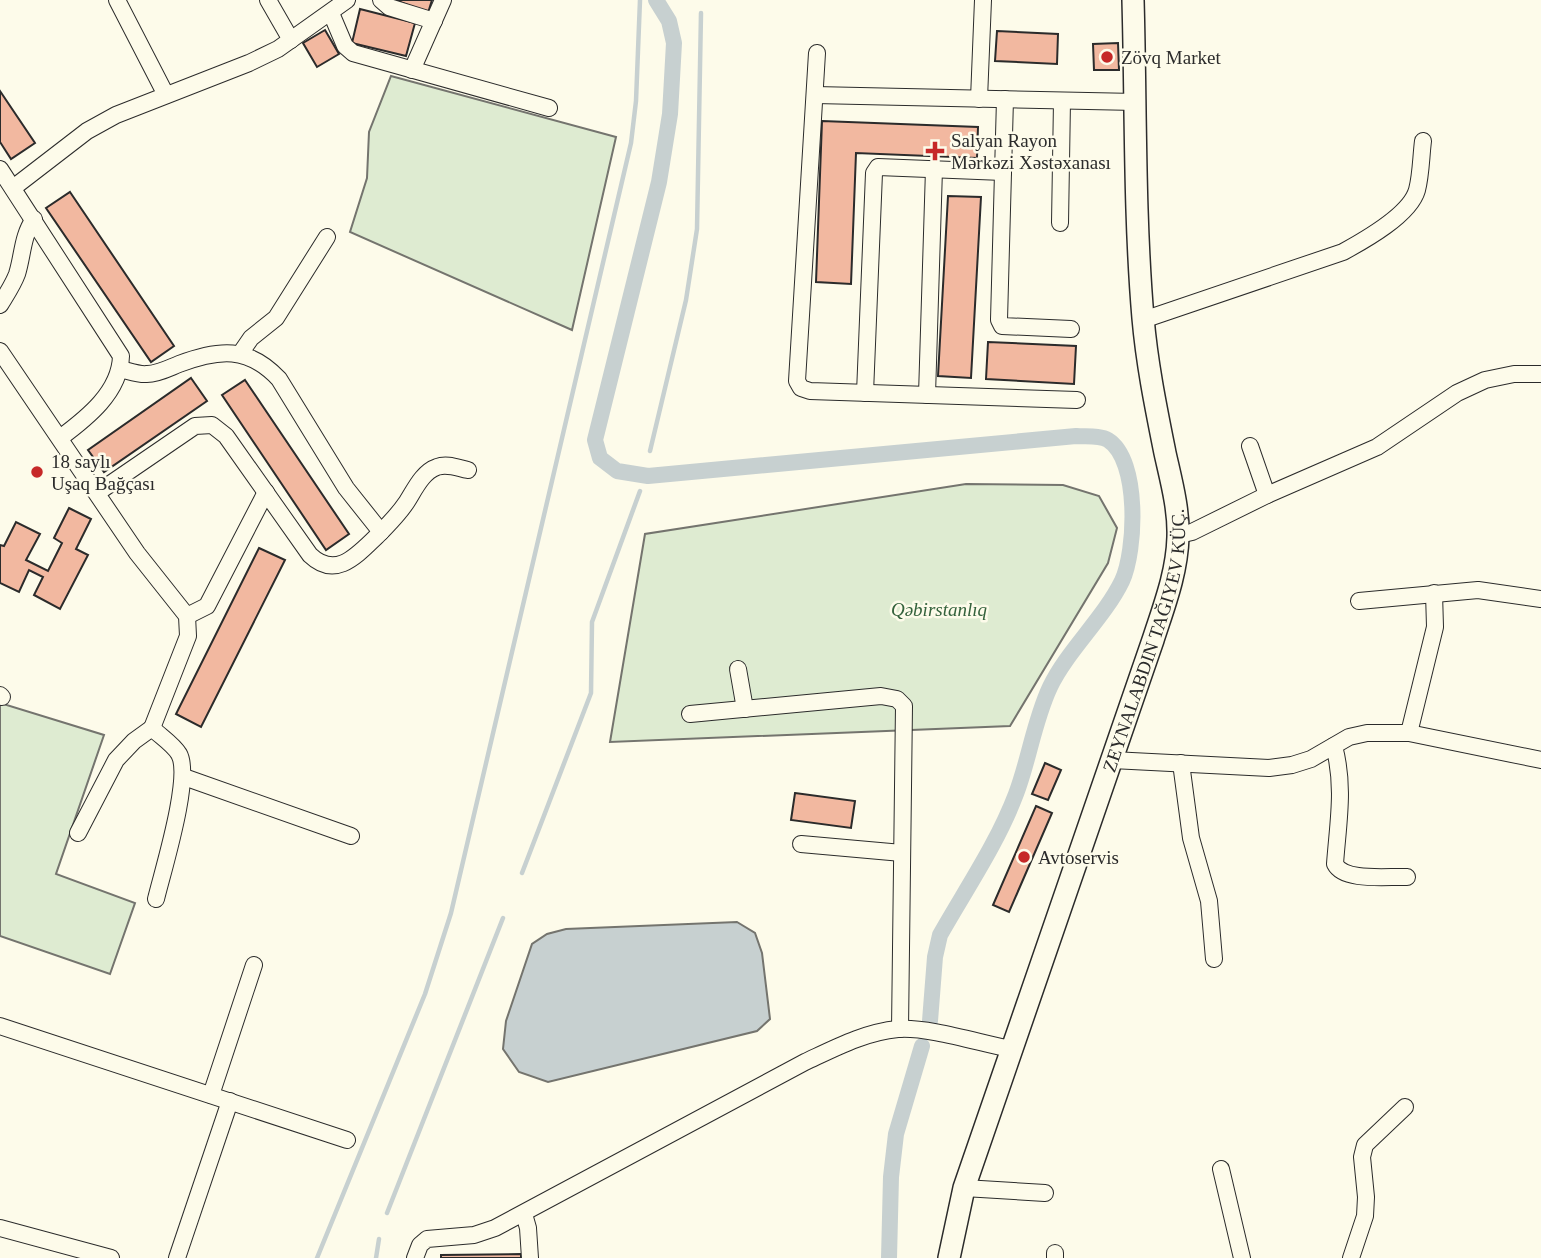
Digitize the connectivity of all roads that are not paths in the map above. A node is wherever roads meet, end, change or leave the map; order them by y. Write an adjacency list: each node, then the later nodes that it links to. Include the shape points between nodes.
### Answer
1 (117, 0): 13 (street)
2 (268, 0): 10 (street)
3 (347, 0): 8 (street)
4 (381, 0): 9 (street, via 389,7)
5 (443, 0): 9 (street)
6 (983, 0): 15 (street)
7 (1133, 0): 18 (main road)
8 (331, 13): 10 (street); 12 (street, via 345,46 353,53)
9 (434, 21): 12 (street)
10 (291, 40): 13 (street, via 249,63)
11 (817, 53): 14 (street)
12 (412, 70): 19 (street)
13 (166, 95): 24 (street, via 87,131)
14 (815, 95): 15 (street); 35 (street, via 797,381 810,391)
15 (979, 99): 16 (street)
16 (1005, 99): 17 (street); 23 (street)
17 (1062, 101): 18 (street); 26 (street)
18 (1136, 102): 29 (main road)
19 (549, 108)
20 (1423, 141): 29 (street, via 1417,192 1409,206 1369,237 1343,252)
21 (0, 169): 24 (street)
22 (934, 169): 23 (street); 35 (street, via 878,167 874,173); 36 (street)
23 (1003, 172): 30 (street, via 999,320 1002,326)
24 (13, 188): 25 (street)
25 (34, 219): 28 (street, via 14,281); 33 (street, via 116,346)
26 (1060, 223)
27 (327, 237): 32 (street, via 280,313)
28 (0, 305)
29 (1143, 320): 45 (main road)
30 (1071, 329)
31 (0, 351): 38 (street)
32 (240, 354): 33 (street, via 206,354 145,375); 44 (street, via 265,365 279,379 346,488)
33 (120, 369): 38 (street, via 94,412)
34 (1541, 374): 43 (street, via 1485,380 1457,393 1377,447)
35 (865, 393): 36 (street)
36 (927, 395): 37 (street)
37 (1077, 400)
38 (60, 438): 42 (street)
39 (1250, 446): 43 (street)
40 (468, 470): 44 (street, via 447,466 427,472)
41 (266, 492): 42 (street, via 220,429 203,424); 44 (street, via 318,563 342,564); 49 (street, via 206,606)
42 (97, 493): 49 (street)
43 (1267, 495): 45 (street)
44 (381, 532)
45 (1179, 535): 56 (main road, via 1171,584)
46 (1434, 593): 47 (street, via 1478,590); 48 (street); 54 (street, via 1434,627)
47 (1541, 599)
48 (1359, 601)
49 (187, 616): 53 (street, via 188,636)
50 (738, 669): 51 (street)
51 (745, 709): 52 (street); 63 (street, via 881,696 897,699 904,706)
52 (690, 714)
53 (152, 727): 59 (street, via 178,753); 60 (street, via 116,760)
54 (1409, 733): 55 (street, via 1367,733); 57 (street)
55 (1334, 746): 58 (street, via 1311,759 1269,768); 64 (street, via 1341,790 1338,871 1349,876)
56 (1112, 760): 58 (street); 70 (main road)
57 (1541, 760)
58 (1181, 763): 66 (street, via 1191,838 1209,901)
59 (184, 777): 61 (street); 65 (street)
60 (78, 833)
61 (351, 836)
62 (801, 844): 63 (street)
63 (902, 853): 69 (street)
64 (1407, 877)
65 (156, 899)
66 (1214, 959)
67 (254, 965): 71 (street)
68 (0, 1026): 71 (street)
69 (900, 1029): 70 (street); 78 (street, via 857,1038 805,1062)
70 (1011, 1049): 76 (main road)
71 (211, 1095): 72 (street)
72 (230, 1101): 74 (street); 81 (street)
73 (1405, 1107): 86 (street, via 1365,1145 1365,1216)
74 (347, 1140)
75 (1221, 1169): 85 (street)
76 (964, 1188): 77 (street); 84 (main road)
77 (1045, 1193)
78 (524, 1214): 82 (street, via 474,1235 427,1239); 83 (street)
79 (0, 1228): 80 (street)
80 (111, 1258)
81 (177, 1258)
82 (415, 1258)
83 (530, 1258)
84 (949, 1258)
85 (1242, 1258)
86 (1351, 1258)

